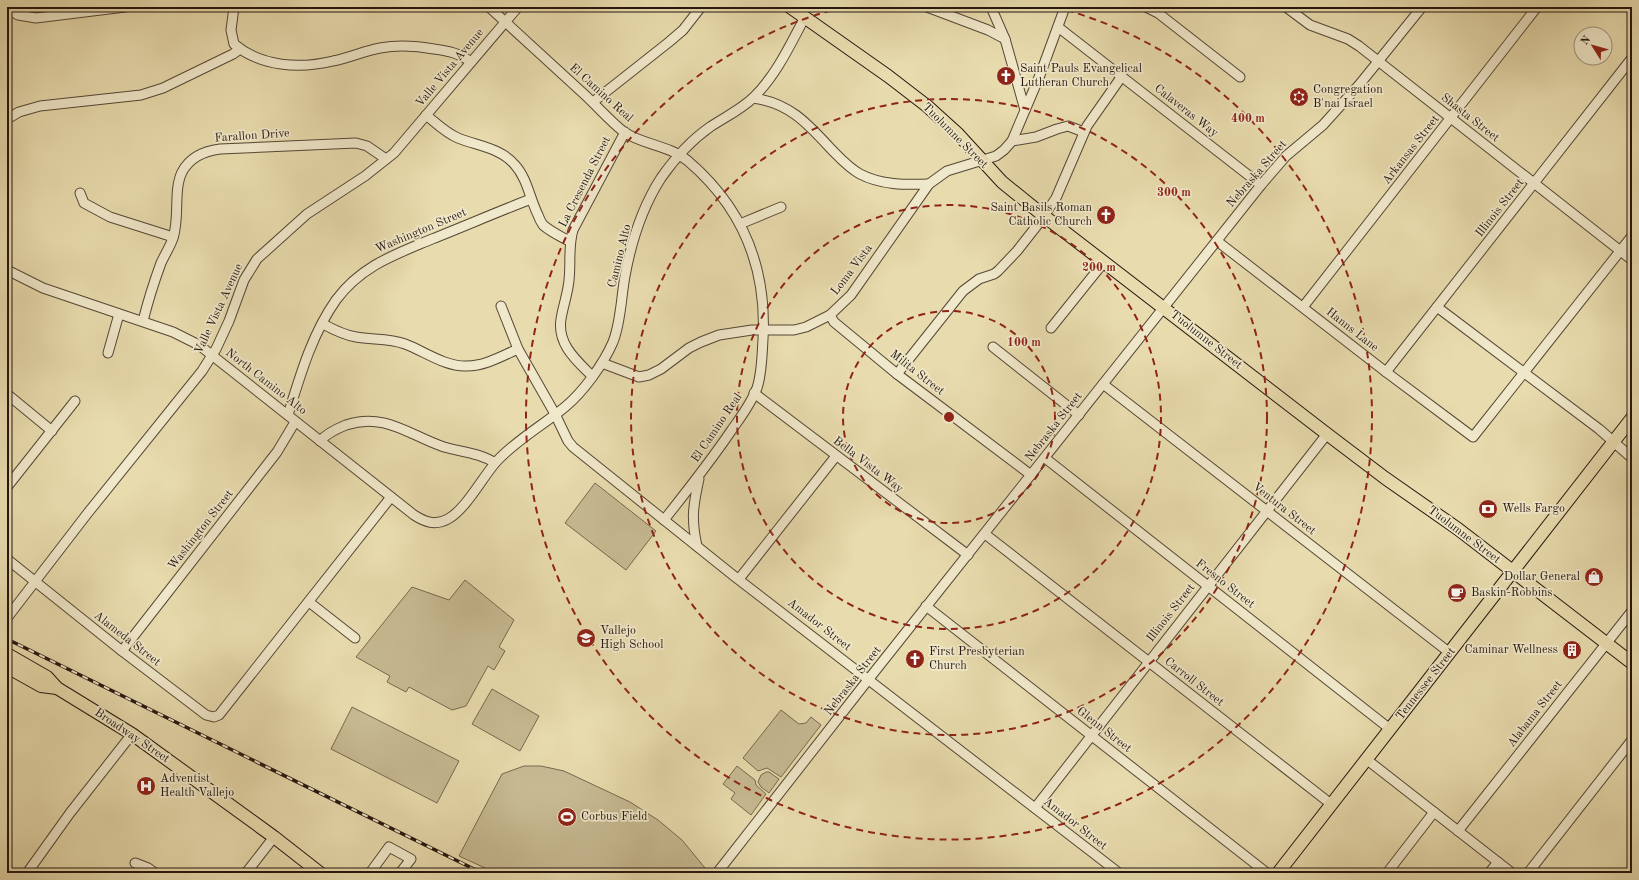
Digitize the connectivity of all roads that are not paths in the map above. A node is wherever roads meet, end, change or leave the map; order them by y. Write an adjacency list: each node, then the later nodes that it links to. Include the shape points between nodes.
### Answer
1 (125, 7): 14 (street, via 36,18 18,15)
2 (234, 7): 19 (street, via 231,18 232,38)
3 (489, 7): 16 (street, El Camino Real)
4 (518, 7): 16 (street, Valle Vista Avenue)
5 (701, 7): 26 (street, via 669,42)
6 (790, 7): 15 (main road, Tuolumne Street)
7 (927, 7): 18 (street)
8 (991, 7): 18 (street)
9 (1065, 7): 17 (street)
10 (1146, 7): 24 (street, via 1158,13)
11 (1286, 7): 22 (street, Shasta Street, via 1310,25 1348,39)
12 (1422, 7): 22 (street, Nebraska Street)
13 (1537, 7): 29 (street, Arkansas Street)
14 (7, 8)
15 (805, 17): 25 (street, Camino Alto, via 780,64); 36 (main road, Tuolumne Street, via 915,96 958,134)
16 (505, 22): 21 (street, Valle Vista Avenue); 26 (street, El Camino Real)
17 (1058, 26): 23 (street, Calaveras Way); 27 (street)
18 (1005, 39): 27 (street)
19 (240, 49): 21 (street, via 259,58 294,66 333,61 382,48 418,47 453,52); 30 (street, via 163,88 147,93 40,106 19,112)
20 (1631, 61): 37 (street, Illinois Street)
21 (471, 62): 28 (street, Valle Vista Avenue)
22 (1378, 62): 29 (street, Shasta Street); 39 (street, Nebraska Street, via 1323,125 1286,156)
23 (1122, 76): 32 (street); 39 (street, Calaveras Way)
24 (1240, 77)
25 (753, 98): 34 (street, Camino Alto, via 709,128); 38 (street, via 777,103 799,117 844,162 861,174 885,182)
26 (593, 102): 31 (street, El Camino Real)
27 (1026, 110): 33 (street)
28 (426, 115): 35 (street, Valle Vista Avenue); 41 (street, via 457,137 496,150 509,158 524,178)
29 (1451, 118): 37 (street, Shasta Street); 54 (street, Arkansas Street)
30 (7, 119)
31 (625, 132): 34 (street, El Camino Real); 47 (street, La Cresenda Street)
32 (1084, 132): 33 (street, via 1068,126 1036,137); 43 (street, via 1056,198)
33 (1012, 141): 36 (street, Loma Vista, via 996,156)
34 (679, 154): 44 (street, El Camino Real, via 716,188); 67 (street, Camino Alto, via 660,180 638,227 625,275 616,333)
35 (386, 160): 46 (street, Farallon Drive, via 367,146 356,143 220,149 203,153 187,164 179,180 177,220); 66 (street, Valle Vista Avenue, via 307,214 257,259 244,280 229,321)
36 (982, 160): 38 (street, Loma Vista, via 947,171); 43 (main road, Tuolumne Street, via 1002,182)
37 (1534, 183): 49 (street, Shasta Street); 55 (street, Illinois Street)
38 (928, 184): 58 (street, Loma Vista, via 851,295)
39 (1261, 184): 48 (street, Nebraska Street)
40 (80, 193): 46 (street, via 84,203 110,217)
41 (530, 199): 47 (street, via 542,224); 60 (street, Washington Street, via 378,262 360,274 336,300)
42 (780, 207): 44 (street)
43 (1044, 216): 51 (main road, Tuolumne Street); 70 (street, via 998,271 979,279 963,291)
44 (740, 224): 62 (street, El Camino Real, via 757,263 762,291)
45 (1632, 236): 49 (street)
46 (173, 238): 59 (street, Farallon Drive, via 150,295)
47 (569, 241): 71 (street, La Cresenda Street, via 569,278 560,321 561,336 572,356)
48 (1217, 241): 54 (street, Hanns Lane); 56 (street, Nebraska Street)
49 (1620, 251): 50 (street, Shasta Street); 69 (street)
50 (1632, 260)
51 (1104, 262): 56 (main road, Tuolumne Street); 61 (street)
52 (7, 270): 57 (street, North Camino Alto, via 43,288)
53 (501, 306): 64 (street, Amador Street)
54 (1303, 307): 68 (street, Hanns Lane)
55 (1437, 307): 68 (street, Illinois Street); 69 (street)
56 (1164, 308): 72 (street, Nebraska Street); 82 (main road, Tuolumne Street)
57 (119, 314): 59 (street, North Camino Alto); 65 (street)
58 (830, 315): 62 (street, Loma Vista, via 794,330); 70 (street, Milita Street, via 834,322)
59 (143, 321): 66 (street, North Camino Alto, via 199,345)
60 (323, 324): 64 (street, via 356,337 395,341 442,361 465,366 481,364); 77 (street, Washington Street, via 303,369)
61 (1051, 328)
62 (764, 330): 67 (street, Loma Vista, via 735,331 701,342 649,376 639,376); 73 (street, El Camino Real, via 762,364)
63 (993, 347): 78 (street)
64 (518, 349): 76 (street, Amador Street)
65 (108, 353)
66 (212, 356): 77 (street, North Camino Alto); 102 (street, Valle Vista Avenue)
67 (602, 363): 71 (street, Camino Alto)
68 (1386, 372): 69 (street, Hanns Lane, via 1473,437)
69 (1524, 372): 84 (street, via 1599,429)
70 (896, 374): 89 (street, Milita Street)
71 (592, 376): 76 (street, Camino Alto)
72 (1104, 384): 78 (street, Nebraska Street); 94 (street, Ventura Street)
73 (754, 393): 85 (street, Bella Vista Way); 90 (street, El Camino Real)
74 (7, 394): 81 (street)
75 (74, 401): 81 (street)
76 (556, 414): 88 (street, Camino Alto, via 523,438); 95 (street, Amador Street, via 573,447)
77 (288, 415): 80 (street, North Camino Alto)
78 (1079, 415): 86 (street, Nebraska Street)
79 (1632, 418): 84 (main road, Tennessee Street)
80 (295, 422): 83 (street, North Camino Alto); 110 (street, Washington Street, via 277,452)
81 (52, 431): 91 (street)
82 (1327, 434): 94 (street, Illinois Street); 100 (main road, Tuolumne Street)
83 (320, 441): 88 (street, via 343,426 372,420 393,425 443,446 484,456); 92 (street, North Camino Alto)
84 (1613, 443): 87 (street); 100 (main road, Tennessee Street)
85 (836, 456): 98 (street, Bella Vista Way); 101 (street)
86 (1045, 458): 89 (street, Nebraska Street); 103 (street, Fresno Street)
87 (1632, 458)
88 (496, 463): 93 (street, Camino Alto)
89 (1031, 475): 96 (street, Nebraska Street)
90 (699, 476): 95 (street, El Camino Real); 97 (street, via 692,527)
91 (7, 487)
92 (391, 497): 93 (street, North Camino Alto, via 414,515 430,523 450,518); 104 (street, Alameda Street)
93 (465, 503)
94 (1267, 511): 103 (street, Illinois Street); 111 (street, Ventura Street)
95 (664, 520): 97 (street, Amador Street)
96 (985, 534): 98 (street, Nebraska Street); 113 (street, Carroll Street)
97 (697, 546): 101 (street, Amador Street)
98 (968, 555): 105 (street, Nebraska Street)
99 (7, 559): 102 (street, Alameda Street)
100 (1513, 572): 109 (main road, Tuolumne Street); 111 (main road, Tennessee Street)
101 (739, 579): 116 (street, Amador Street)
102 (36, 582): 107 (street, Valle Vista Avenue); 110 (street, Alameda Street)
103 (1208, 586): 113 (street, Illinois Street); 118 (street, Fresno Street)
104 (309, 602): 108 (street); 110 (street, Alameda Street, via 214,718 209,717)
105 (926, 606): 116 (street, Nebraska Street); 120 (street, Glenn Street)
106 (1632, 611): 109 (street, Alabama Street)
107 (7, 618)
108 (355, 638)
109 (1606, 643): 114 (main road, Tuolumne Street); 126 (street, Alabama Street)
110 (122, 651)
111 (1450, 653): 118 (main road, Tennessee Street)
112 (7, 654): 117 (main road, Broadway Street, via 47,676)
113 (1149, 662): 120 (street, Illinois Street); 123 (street, Carroll Street)
114 (1632, 663)
115 (7, 667): 117 (main road, Broadway Street, via 41,686)
116 (869, 679): 124 (street, Amador Street); 136 (street, Nebraska Street)
117 (57, 688): 119 (main road, Broadway Street)
118 (1390, 729): 122 (main road, Tennessee Street)
119 (132, 734): 127 (main road, Broadway Street); 130 (street)
120 (1091, 736): 124 (street, Illinois Street); 138 (street, Glenn Street)
121 (1632, 740): 143 (street)
122 (1366, 759): 123 (main road, Tennessee Street); 125 (street)
123 (1331, 804): 139 (main road, Tennessee Street)
124 (1035, 808): 137 (street, Amador Street)
125 (1434, 812): 126 (street); 140 (street)
126 (1458, 831): 128 (street)
127 (274, 837): 132 (street); 133 (main road, Broadway Street)
128 (1498, 862): 141 (street); 142 (street)
129 (135, 863): 131 (street)
130 (27, 873)
131 (154, 873)
132 (246, 873)
133 (320, 873)
134 (370, 873): 135 (street, via 389,848 410,859)
135 (400, 873)
136 (717, 873)
137 (1119, 873)
138 (1267, 873)
139 (1278, 873)
140 (1387, 873)
141 (1489, 873)
142 (1512, 873)
143 (1528, 873)

